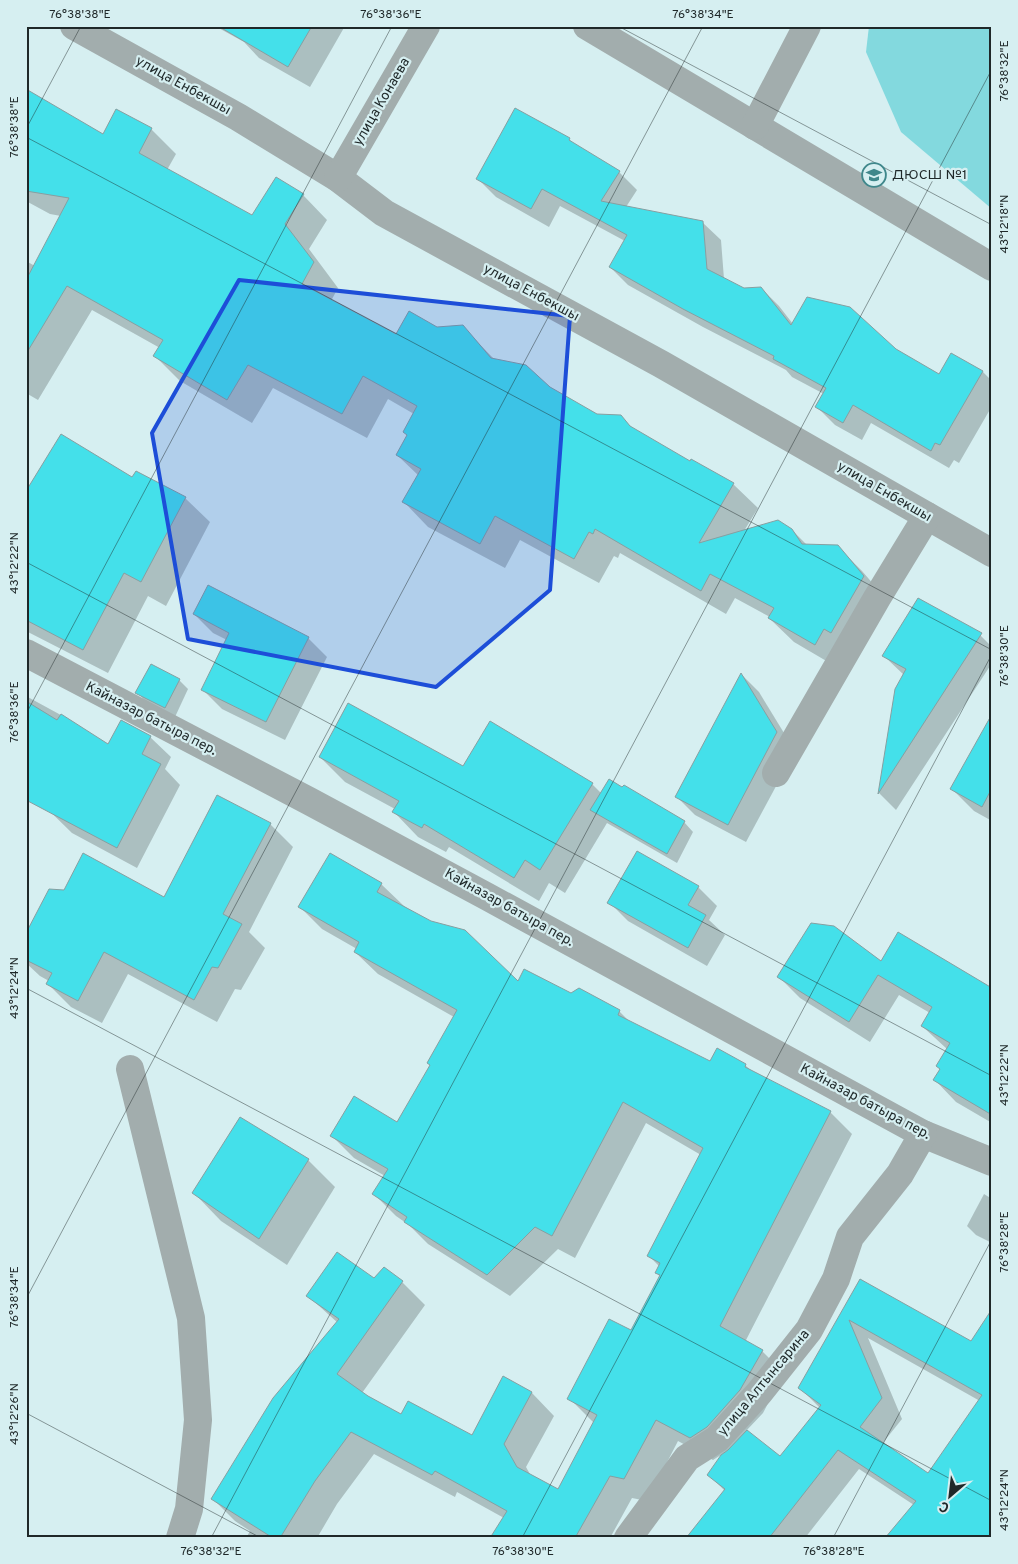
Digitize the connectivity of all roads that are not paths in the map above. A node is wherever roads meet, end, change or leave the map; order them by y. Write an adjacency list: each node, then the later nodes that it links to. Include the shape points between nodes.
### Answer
1 (74, 26): 6 (street, улица Енбекшы, via 238,117)
2 (426, 26): 6 (street, улица Конаева)
3 (587, 26): 5 (street)
4 (807, 26): 5 (street)
5 (755, 126): 7 (street)
6 (338, 178): 8 (street, улица Енбекшы, via 384,213 661,364)
7 (992, 267)
8 (926, 516): 9 (street, улица Енбекшы); 11 (street)
9 (992, 553)
10 (26, 653): 13 (street, Кайназар батыра пер., via 309,801)
11 (776, 773)
12 (130, 1068): 15 (street, via 190,1318 198,1420 189,1509)
13 (923, 1134): 14 (street, Кайназар батыра пер.); 16 (street, улица Алтынсарина, via 900,1174 850,1237 836,1279 809,1330 717,1439 687,1458)
14 (992, 1162)
15 (180, 1538)
16 (628, 1538)

